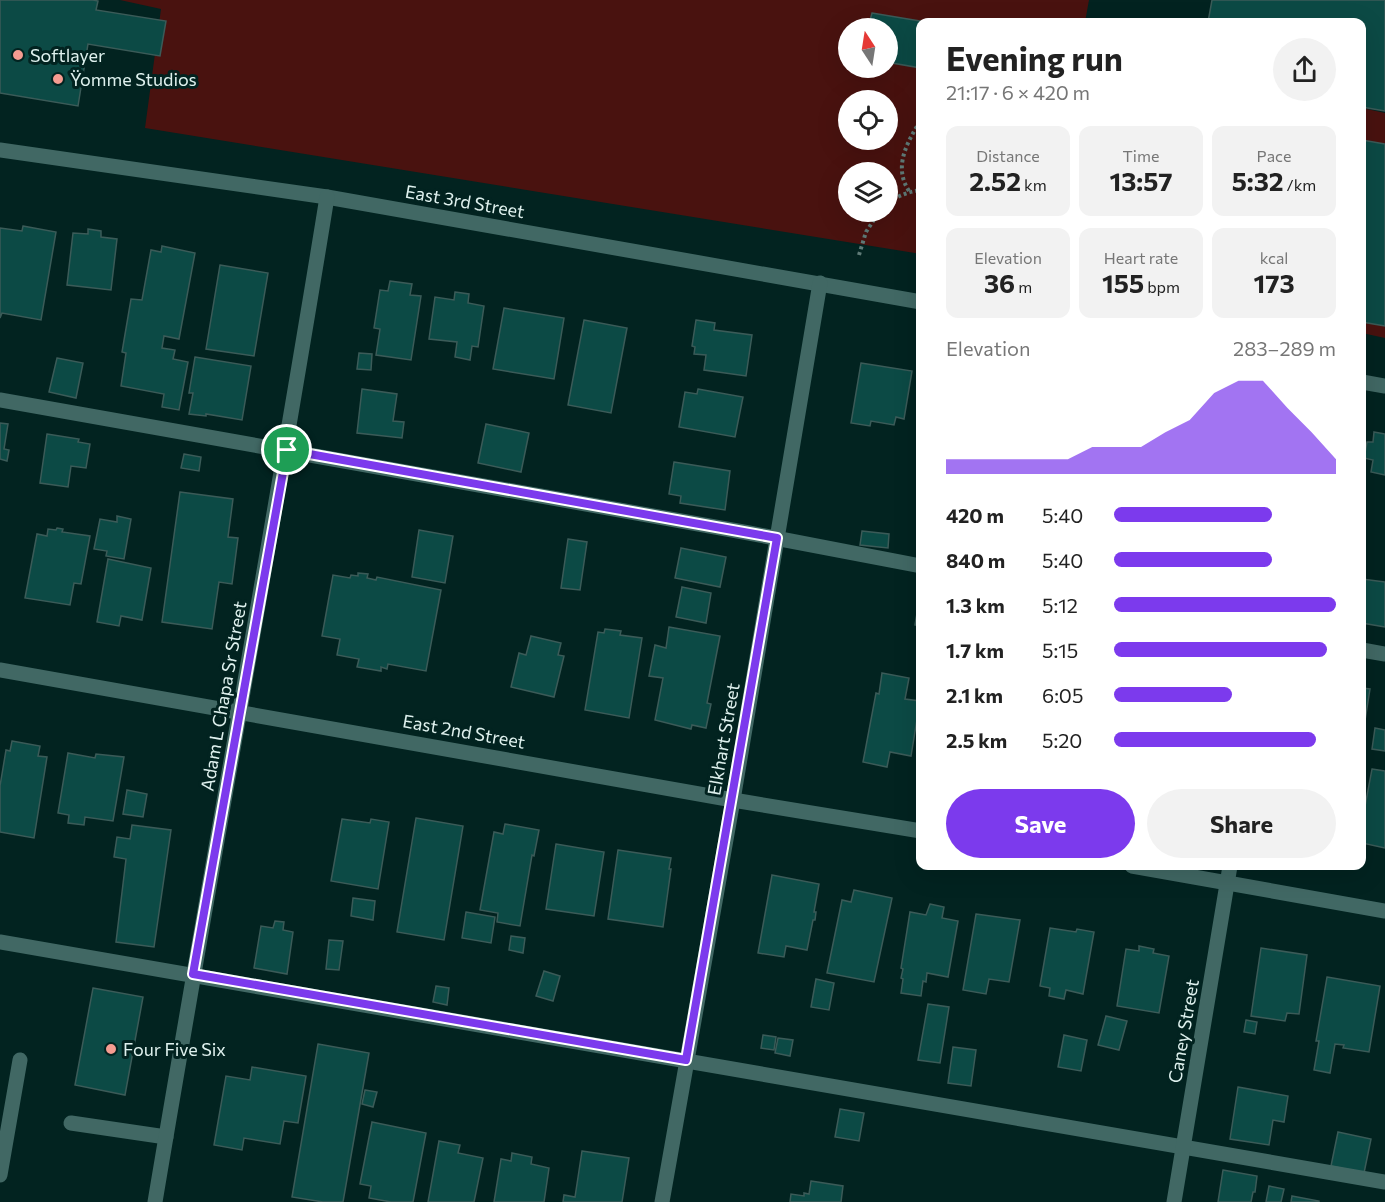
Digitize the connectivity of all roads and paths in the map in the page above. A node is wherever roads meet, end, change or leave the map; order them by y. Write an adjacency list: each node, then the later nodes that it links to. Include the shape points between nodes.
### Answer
1 (916, 129): 4 (path, via 902,160 904,184)
2 (0, 150): 6 (street, East 3rd Street)
3 (916, 190): 4 (path)
4 (909, 191): 5 (path)
5 (898, 196)
6 (327, 197): 9 (street, East 3rd Street); 14 (street, Adam L Chapa Sr Street)
7 (872, 222): 8 (path)
8 (859, 255)
9 (820, 283): 10 (street, East 3rd Street); 15 (street, Elkhart Street)
10 (916, 301)
11 (1366, 383): 12 (street)
12 (1385, 386)
13 (0, 400): 14 (street)
14 (287, 450): 15 (street); 20 (street, Adam L Chapa Sr Street)
15 (777, 538): 16 (street); 21 (street, Elkhart Street)
16 (916, 565)
17 (1366, 651): 18 (street)
18 (1385, 654)
19 (0, 669): 20 (street, East 2nd Street)
20 (240, 711): 21 (street, East 2nd Street); 28 (street, Adam L Chapa Sr Street)
21 (733, 800): 22 (street, East 2nd Street); 30 (street, Elkhart Street)
22 (916, 830)
23 (1157, 870): 25 (street)
24 (1229, 870): 25 (street, Caney Street)
25 (1227, 881): 26 (street); 33 (street, Caney Street)
26 (1385, 911)
27 (0, 942): 28 (street)
28 (193, 974): 30 (street); 32 (street, Adam L Chapa Sr Street)
29 (20, 1060): 34 (street)
30 (686, 1060): 33 (street); 37 (street, Elkhart Street)
31 (71, 1123): 32 (street)
32 (166, 1137): 36 (street, Adam L Chapa Sr Street)
33 (1183, 1148): 35 (street); 38 (street, Caney Street)
34 (0, 1175)
35 (1385, 1182)
36 (155, 1202)
37 (662, 1202)
38 (1174, 1202)

